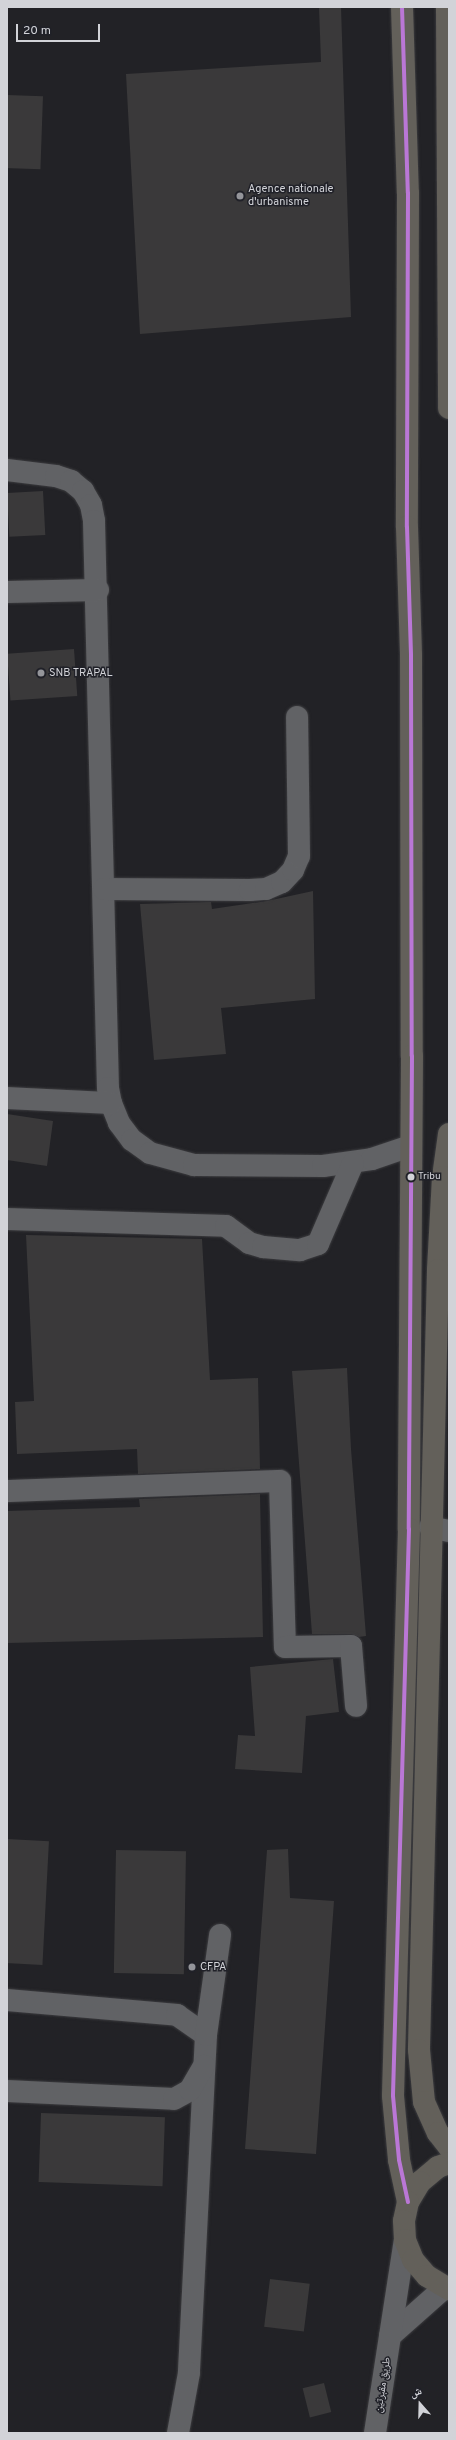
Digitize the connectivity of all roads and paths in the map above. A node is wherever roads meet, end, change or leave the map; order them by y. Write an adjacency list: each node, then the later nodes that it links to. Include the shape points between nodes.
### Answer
1 (402, 7): 12 (main road, via 408,192 407,528 411,655 412,1040)
2 (447, 7): 3 (main road)
3 (449, 408)
4 (7, 470): 5 (street, via 56,476 71,481 83,491 92,505)
5 (98, 590): 6 (street); 8 (street)
6 (7, 592)
7 (297, 717): 8 (street, via 299,856 293,870 282,882 266,889 250,890)
8 (104, 889): 10 (street)
9 (7, 1098): 10 (street)
10 (111, 1103): 13 (street, via 119,1123 132,1140 150,1153 170,1160 194,1165 323,1166)
11 (449, 1134): 15 (main road)
12 (410, 1146): 13 (street); 27 (main road, via 409,1529 393,2096 398,2160)
13 (353, 1163): 14 (street, via 318,1244 300,1250 263,1248 249,1243 226,1226)
14 (7, 1220)
15 (445, 1228): 16 (main road)
16 (444, 1272): 18 (main road)
17 (7, 1491): 19 (street, via 280,1481 285,1647 351,1646)
18 (440, 1529): 25 (main road, via 419,2056 424,2102 438,2133)
19 (356, 1706)
20 (220, 1935): 22 (street)
21 (7, 2000): 22 (street, via 177,2015)
22 (206, 2035): 23 (street)
23 (205, 2064): 24 (street, via 190,2090 174,2099); 31 (street, via 189,2373)
24 (7, 2091)
25 (449, 2148)
26 (449, 2163): 27 (main road, via 438,2167 420,2182)
27 (408, 2202): 28 (main road, via 404,2221)
28 (405, 2240): 29 (main road, via 413,2260 427,2276); 30 (street, طريق مقبرتين)
29 (447, 2288): 30 (street)
30 (390, 2336): 32 (street, طريق مقبرتين)
31 (178, 2433)
32 (376, 2433)

